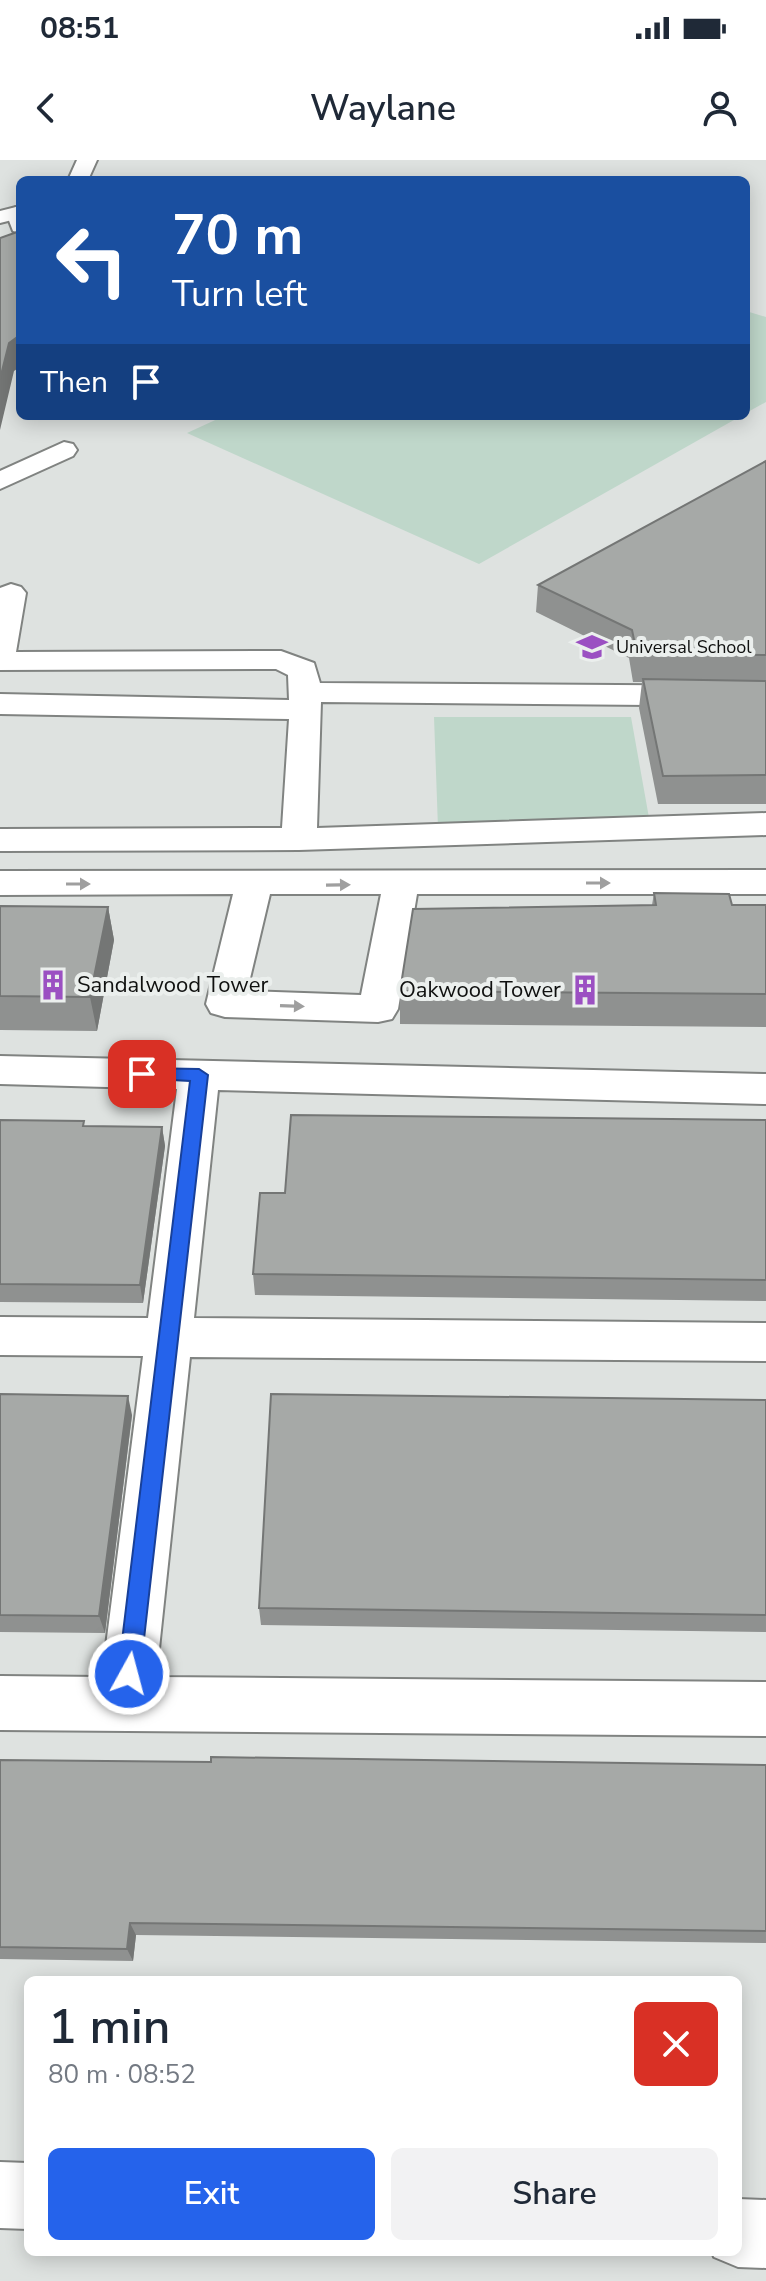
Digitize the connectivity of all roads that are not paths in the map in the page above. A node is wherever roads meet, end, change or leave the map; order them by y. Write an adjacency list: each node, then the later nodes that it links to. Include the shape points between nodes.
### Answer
1 (64, 450): 2 (street)
2 (0, 481)
3 (4, 590): 4 (street)
4 (0, 658): 6 (street, via 281,660 303,670)
5 (766, 696): 6 (street)
6 (306, 701): 7 (street); 9 (street)
7 (0, 704)
8 (766, 824): 9 (street)
9 (299, 839): 10 (street)
10 (0, 840)
11 (766, 882): 14 (street, one-way to 11)
12 (0, 883): 13 (street, one-way to 13)
13 (254, 884): 14 (street, one-way to 14); 14 (street, one-way to 14, via 225,1004 378,1009)
14 (401, 884)
15 (0, 1070): 16 (street)
16 (199, 1075): 17 (street); 19 (street)
17 (766, 1089)
18 (0, 1336): 19 (street)
19 (168, 1337): 20 (street); 22 (street)
20 (766, 1342)
21 (0, 1703): 22 (street)
22 (126, 1704): 23 (street)
23 (766, 1709)
24 (0, 2195): 25 (street)
25 (24, 2196)
26 (742, 2233): 27 (street)
27 (766, 2234)

